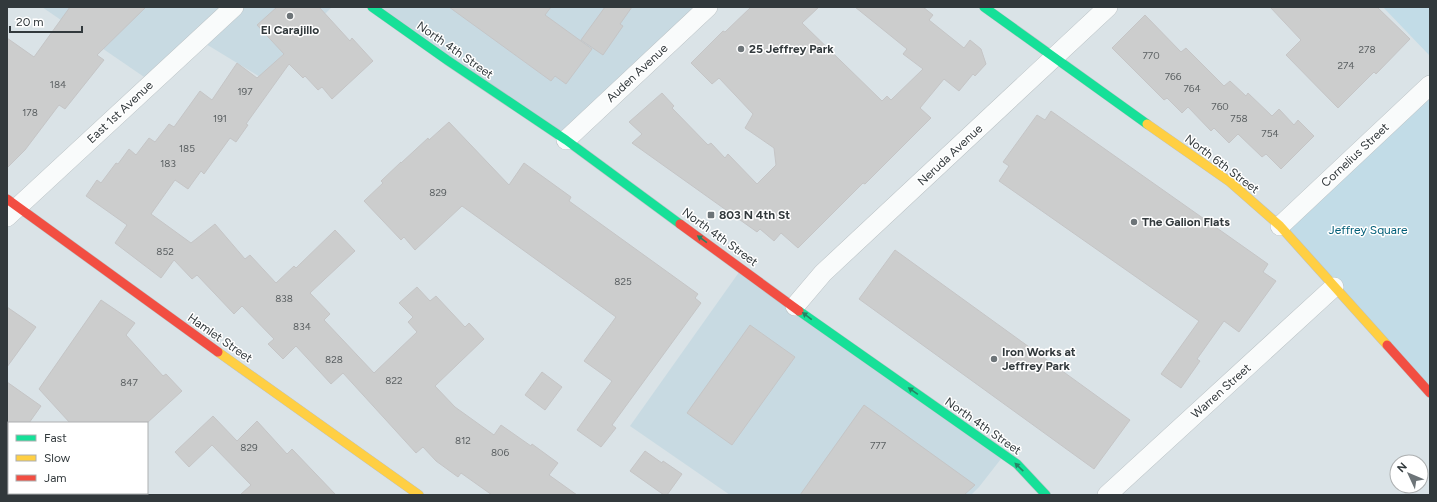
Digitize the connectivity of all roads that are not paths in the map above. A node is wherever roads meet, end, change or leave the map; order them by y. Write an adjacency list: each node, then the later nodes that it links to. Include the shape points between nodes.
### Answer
1 (234, 7): 9 (street, East 1st Avenue)
2 (372, 7): 8 (street, North 4th Street)
3 (708, 7): 8 (street, Auden Avenue)
4 (984, 7): 6 (street, North 6th Street)
5 (1108, 7): 6 (street, Neruda Avenue)
6 (1054, 58): 10 (street, North 6th Street, via 1230,182); 12 (street, Neruda Avenue, via 826,270)
7 (1430, 85): 10 (street, Cornelius Street)
8 (566, 140): 12 (street, North 4th Street, one-way to 8)
9 (11, 208): 14 (street, Hamlet Street, via 160,310)
10 (1280, 226): 11 (street, North 6th Street)
11 (1334, 287): 13 (street, North 6th Street); 16 (street, Warren Street)
12 (795, 306): 15 (street, North 4th Street, one-way to 12, via 1017,464)
13 (1430, 393)
14 (419, 495)
15 (1046, 495)
16 (1107, 495)

